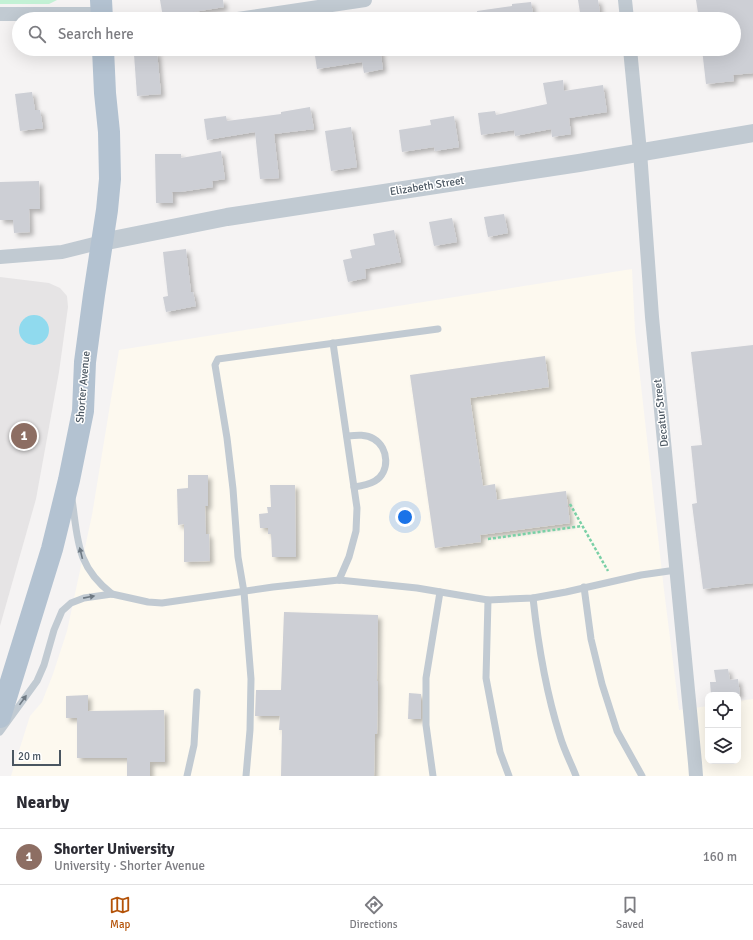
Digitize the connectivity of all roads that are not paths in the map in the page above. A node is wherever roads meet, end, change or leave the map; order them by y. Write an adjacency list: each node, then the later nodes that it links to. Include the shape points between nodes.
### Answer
1 (365, 0): 5 (street)
2 (625, 0): 6 (street)
3 (101, 11): 4 (street)
4 (67, 12)
5 (285, 12)
6 (626, 12)
7 (0, 14): 8 (street)
8 (12, 14)
9 (103, 56): 13 (main road, Shorter Avenue, via 110,179)
10 (631, 56): 12 (street, Decatur Street)
11 (753, 133): 12 (street, Elizabeth Street)
12 (640, 152): 13 (street, Elizabeth Street, via 227,217); 20 (street, Decatur Street, via 652,317)
13 (102, 242): 14 (street, via 62,252); 18 (main road, Shorter Avenue, via 85,362 83,411)
14 (0, 258)
15 (438, 329): 16 (lane)
16 (333, 343): 17 (lane); 23 (lane, via 218,359 215,365 227,438 238,557)
17 (347, 436): 19 (lane); 19 (lane, via 363,435 376,440 383,448 386,461 385,469 378,479 367,485)
18 (69, 480): 25 (lane, one-way to 18, via 100,584 83,560); 29 (main road, Shorter Avenue, via 52,549)
19 (354, 487): 21 (lane, via 357,508 356,531)
20 (676, 570): 22 (lane); 37 (street, Decatur Street)
21 (339, 580): 23 (lane); 24 (lane)
22 (584, 587): 26 (lane); 36 (lane, via 591,639 602,684 617,731)
23 (244, 592): 25 (lane, via 162,603); 32 (lane, via 251,679)
24 (440, 592): 27 (lane); 33 (lane, via 426,678 426,725)
25 (112, 594): 30 (lane, one-way to 25, via 37,681 62,611 71,603 84,598)
26 (533, 598): 27 (lane); 35 (lane, via 541,656 552,706 560,738)
27 (488, 600): 34 (lane, via 486,678 500,752)
28 (197, 692): 31 (lane, via 194,745)
29 (0, 717)
30 (0, 732)
31 (187, 776)
32 (246, 776)
33 (433, 776)
34 (509, 776)
35 (576, 776)
36 (642, 776)
37 (696, 776)

